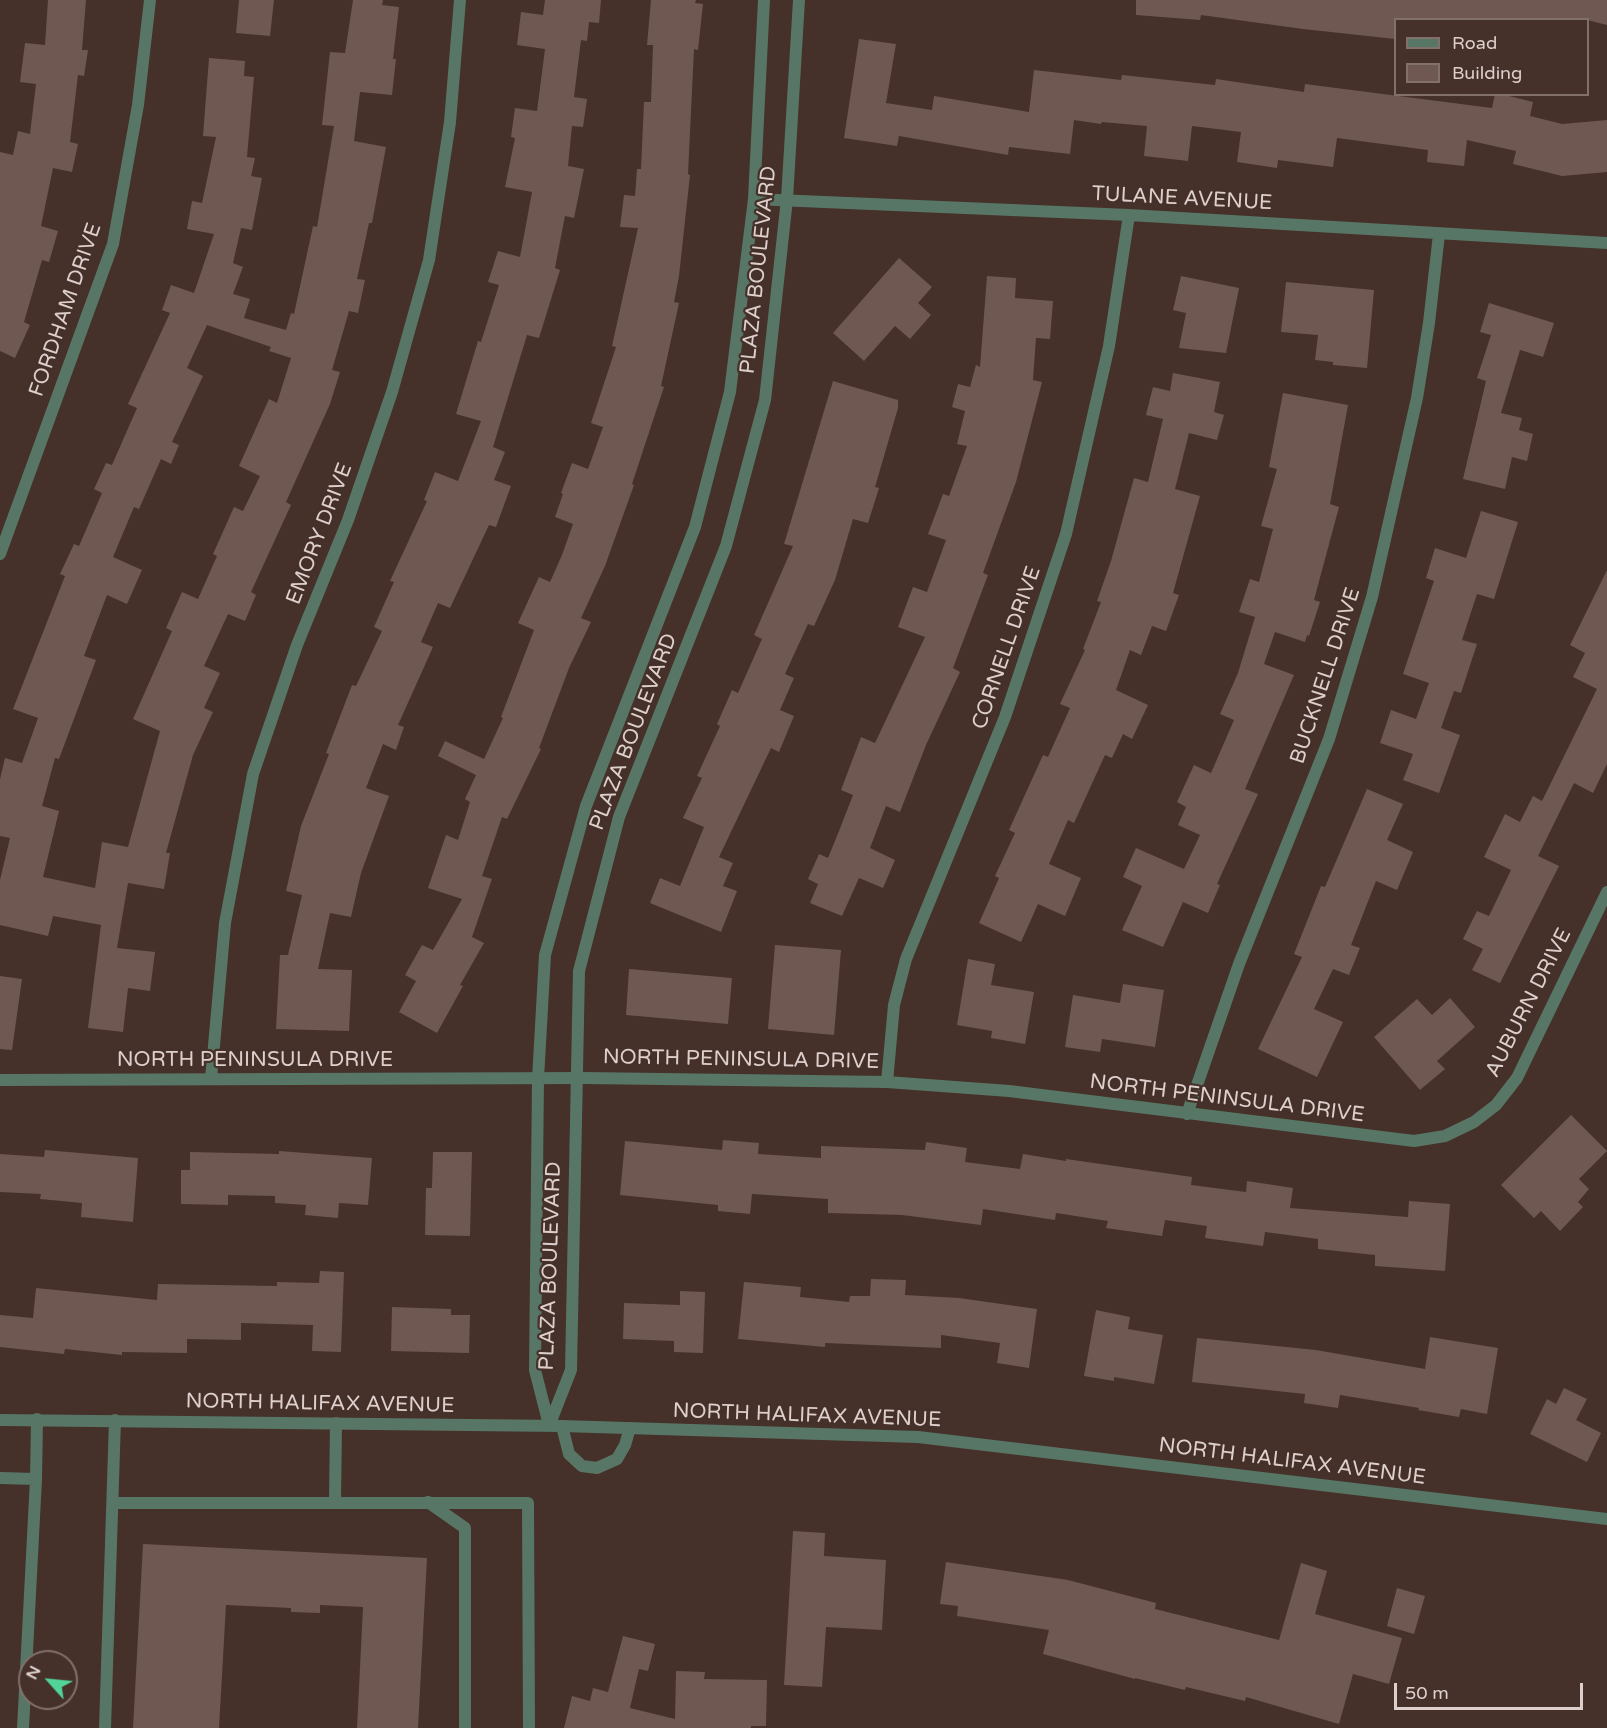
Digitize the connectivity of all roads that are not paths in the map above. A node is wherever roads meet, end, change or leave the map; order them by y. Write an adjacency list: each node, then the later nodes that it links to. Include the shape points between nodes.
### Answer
1 (150, 0): 10 (street, FORDHAM DRIVE, via 138,105 113,244)
2 (460, 0): 15 (street, EMORY DRIVE, via 450,122 429,260 388,403 348,520 297,645 253,774 225,923)
3 (764, 0): 5 (street, PLAZA BOULEVARD)
4 (799, 0): 6 (street, PLAZA BOULEVARD)
5 (754, 199): 6 (street, TULANE AVENUE); 13 (street, PLAZA BOULEVARD, via 730,392 695,527 586,806 545,956)
6 (787, 199): 7 (street, TULANE AVENUE); 12 (street, PLAZA BOULEVARD, via 765,400 726,546 619,817 579,971)
7 (1129, 215): 8 (street, TULANE AVENUE); 16 (street, CORNELL DRIVE, via 1109,346 1066,534 1005,717 906,959 894,1005)
8 (1439, 234): 9 (street, TULANE AVENUE); 17 (street, BUCKNELL DRIVE, via 1417,398 1369,608 1329,739 1239,964)
9 (1607, 243)
10 (0, 554)
11 (1607, 892): 18 (street, AUBURN DRIVE, via 1517,1078 1496,1105)
12 (577, 1078): 13 (street, NORTH PENINSULA DRIVE); 16 (street, NORTH PENINSULA DRIVE); 23 (street, PLAZA BOULEVARD, via 571,1370)
13 (537, 1079): 15 (street, NORTH PENINSULA DRIVE); 23 (street, PLAZA BOULEVARD, via 535,1370)
14 (0, 1080): 15 (street, NORTH PENINSULA DRIVE)
15 (210, 1080)
16 (887, 1082): 17 (street, NORTH PENINSULA DRIVE, via 1009,1091)
17 (1187, 1113): 18 (street, NORTH PENINSULA DRIVE, via 1414,1141 1445,1136)
18 (1474, 1122)
19 (37, 1419): 20 (street, NORTH HALIFAX AVENUE); 21 (street, NORTH HALIFAX AVENUE); 26 (street)
20 (0, 1420)
21 (115, 1420): 22 (street, NORTH HALIFAX AVENUE); 29 (street)
22 (336, 1423): 23 (street, NORTH HALIFAX AVENUE); 27 (street)
23 (555, 1426): 24 (street, NORTH HALIFAX AVENUE); 24 (street, via 569,1454 582,1466 597,1468 617,1460)
24 (630, 1428): 30 (street, NORTH HALIFAX AVENUE, via 918,1437)
25 (0, 1478): 26 (street)
26 (36, 1479): 31 (street)
27 (334, 1502): 28 (street); 29 (street)
28 (427, 1502): 33 (street, via 465,1528); 34 (street, via 528,1503)
29 (114, 1503): 32 (street)
30 (1607, 1519)
31 (23, 1728)
32 (105, 1728)
33 (465, 1728)
34 (529, 1728)

